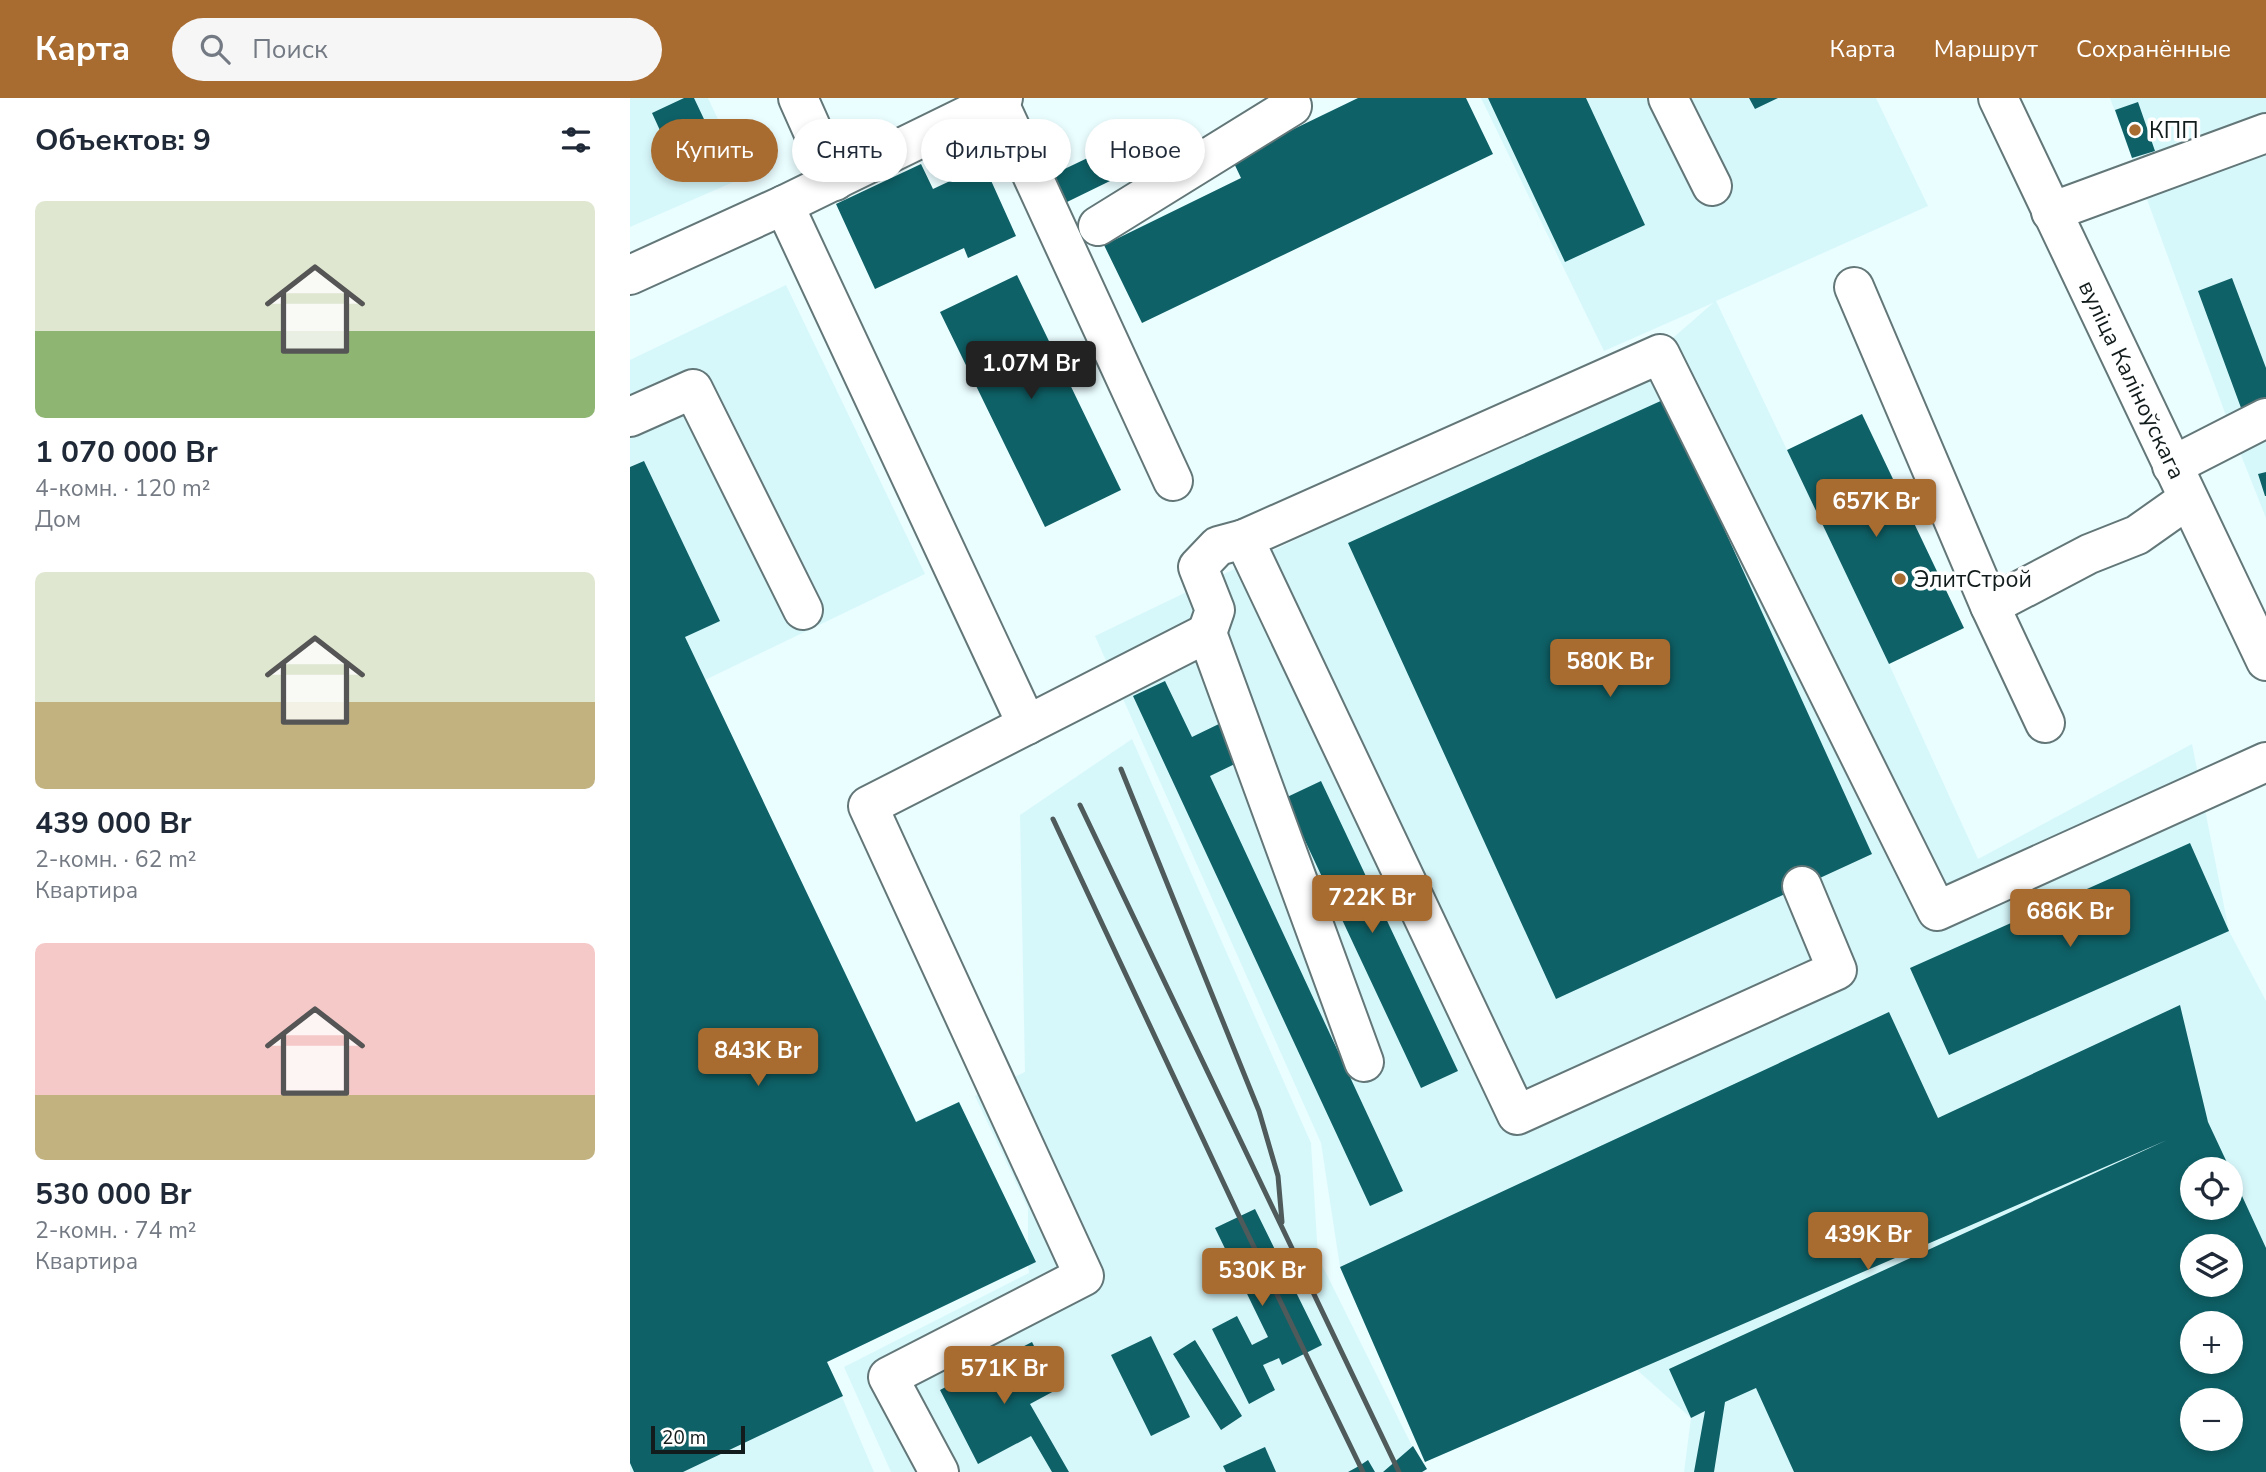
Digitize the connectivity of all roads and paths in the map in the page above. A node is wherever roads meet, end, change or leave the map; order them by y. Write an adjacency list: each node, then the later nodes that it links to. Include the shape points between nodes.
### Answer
1 (798, 98): 6 (street)
2 (1288, 98): 13 (street, via 1292,106)
3 (1668, 98): 10 (street)
4 (1998, 98): 12 (street, вуліца Каліноўскага)
5 (1000, 99): 8 (street); 18 (street)
6 (807, 119)
7 (2266, 133): 12 (street)
8 (907, 145)
9 (833, 182): 11 (street)
10 (1712, 186)
11 (784, 205): 14 (street); 26 (street)
12 (2051, 212): 19 (street, вуліца Каліноўскага)
13 (1098, 226)
14 (630, 275)
15 (1854, 287): 21 (street)
16 (630, 417): 22 (street, via 693,389)
17 (2266, 418): 19 (street)
18 (1173, 481)
19 (2180, 483): 21 (street, via 2137,536 2089,554); 24 (street, вуліца Каліноўскага)
20 (1244, 539): 23 (street, via 1218,546 1198,567 1215,611); 27 (street, via 1660,354 1937,911); 28 (street, via 1517,1115 1837,970)
21 (1990, 606): 25 (street)
22 (803, 610)
23 (1207, 633): 26 (street); 29 (street)
24 (2266, 661)
25 (2045, 723)
26 (1027, 725): 30 (street, via 868,806 1084,1276 888,1377)
27 (2266, 762)
28 (1802, 886)
29 (1364, 1062)
30 (939, 1472)

